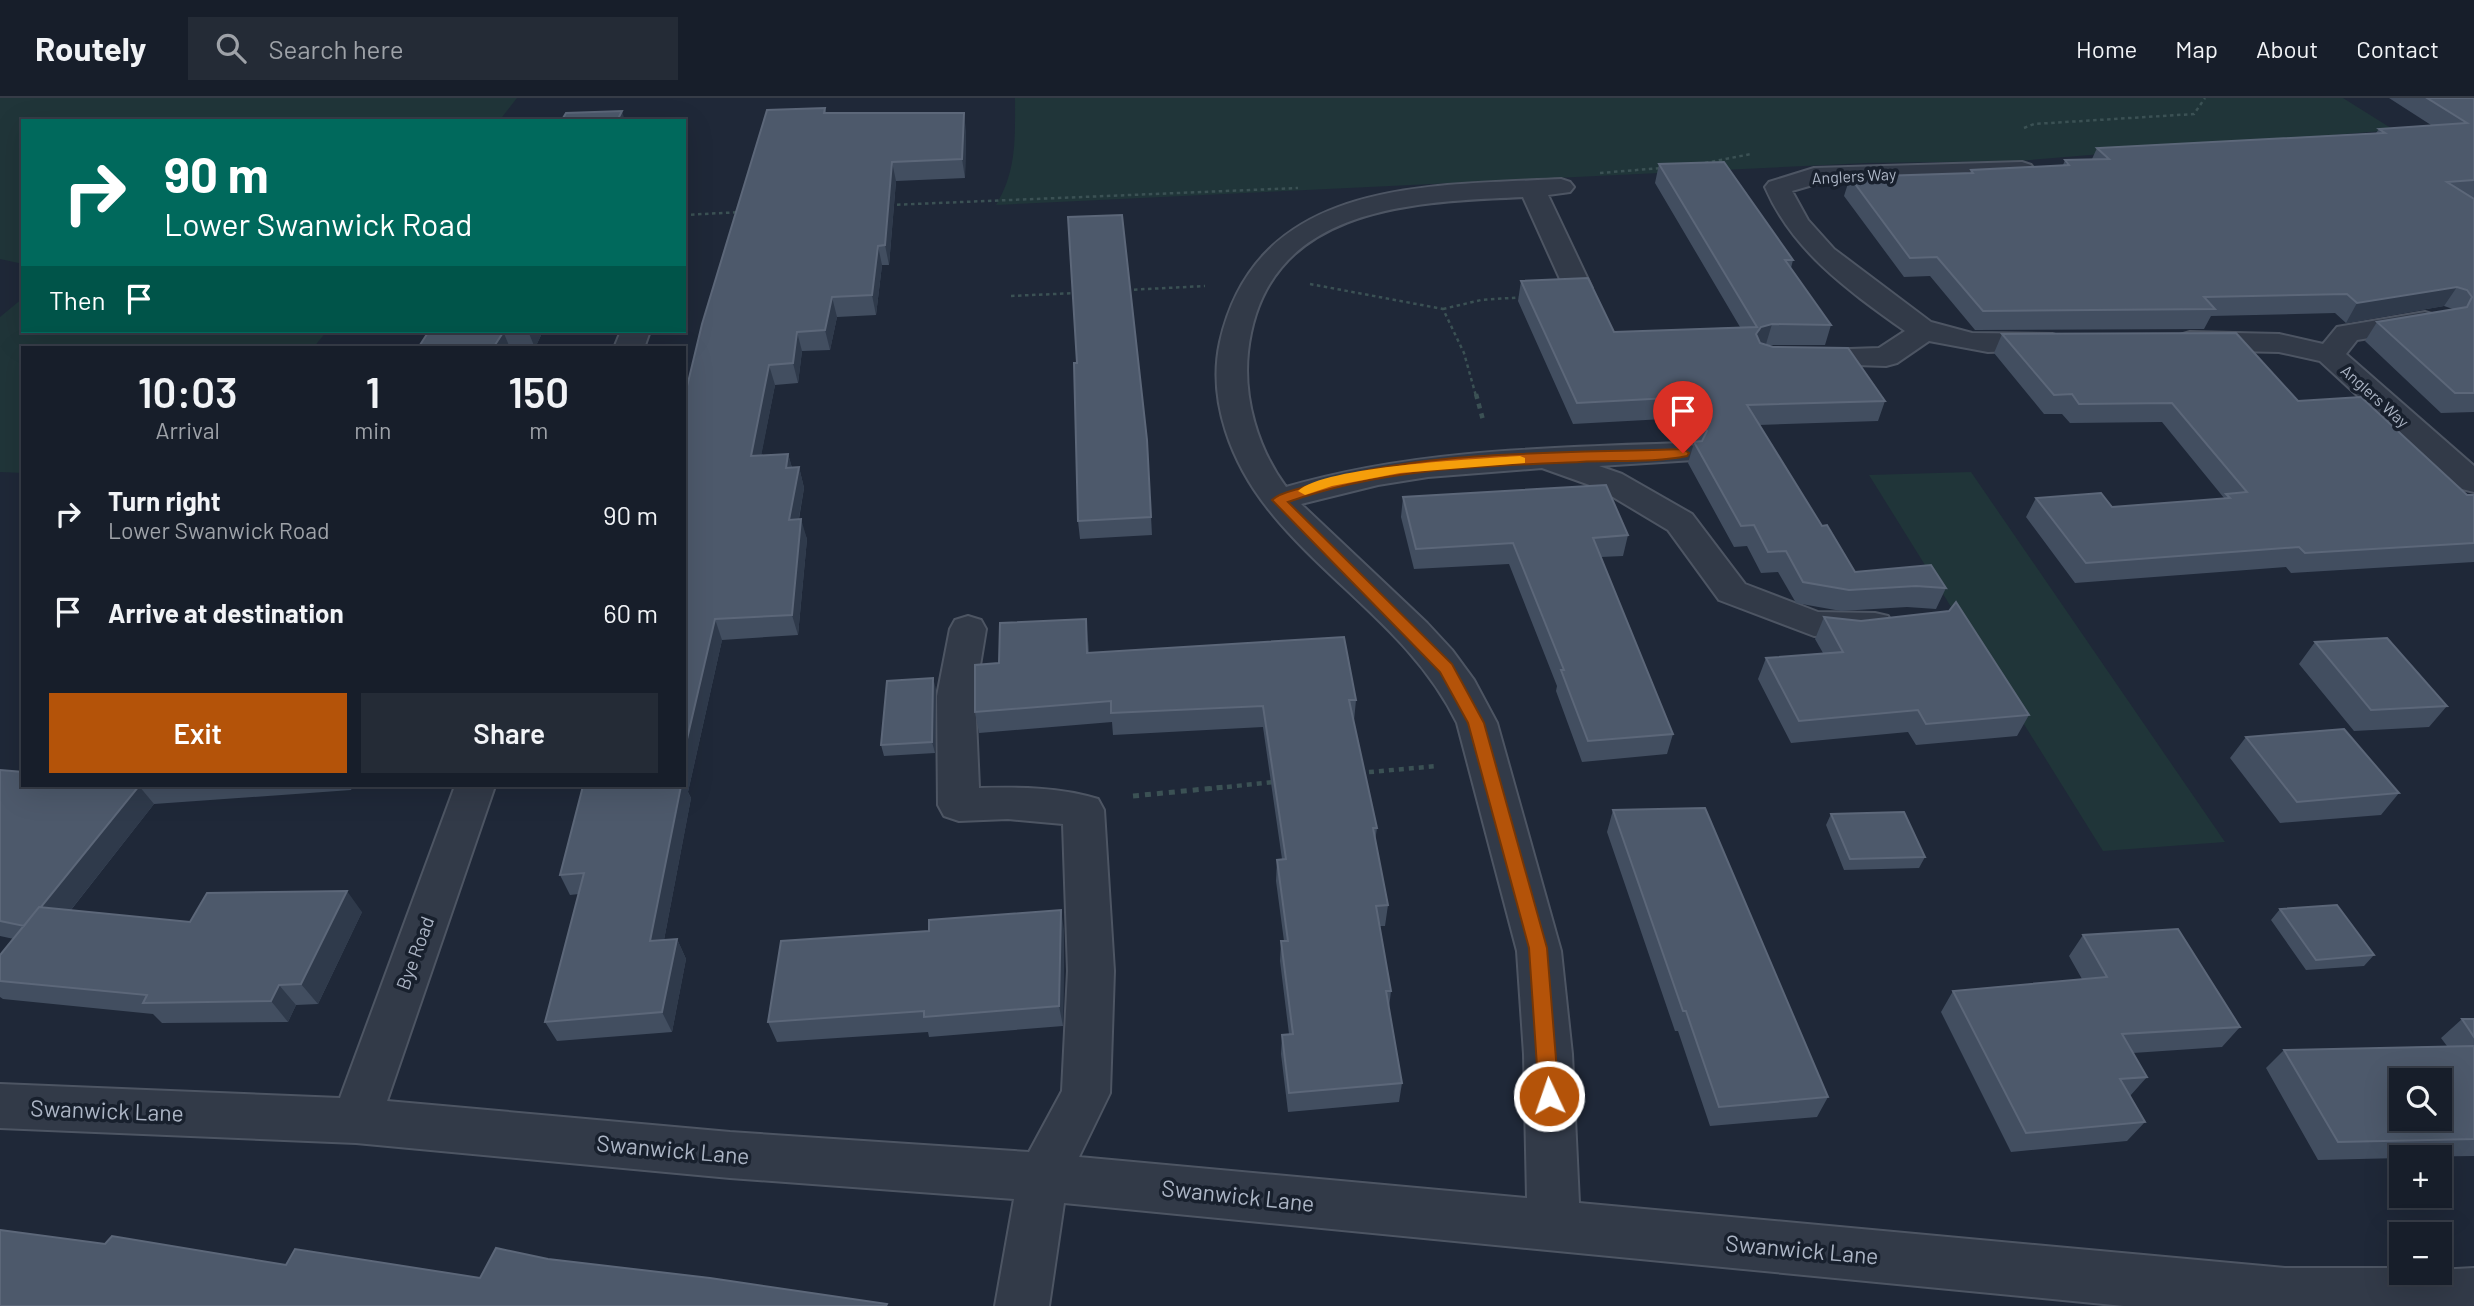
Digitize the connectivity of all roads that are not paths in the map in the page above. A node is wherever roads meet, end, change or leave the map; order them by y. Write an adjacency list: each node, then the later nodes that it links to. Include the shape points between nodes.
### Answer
1 (2047, 170): 4 (street, Anglers Way, via 1814,176 1779,187 1785,207 1812,245)
2 (1578, 288): 12 (street, via 1546,188 1429,195 1375,205 1324,222 1296,238 1258,279 1238,326 1230,366 1235,406 1250,451)
3 (2443, 318): 7 (street, via 2347,333)
4 (1926, 330): 6 (street, Anglers Way, via 1971,342); 8 (street, via 1886,357)
5 (2162, 342): 7 (street, Anglers Way, via 2278,343)
6 (2084, 343)
7 (2330, 355): 11 (street, Anglers Way)
8 (1780, 356)
9 (1683, 453): 10 (street)
10 (1548, 459): 12 (street, via 1400,469 1329,483); 13 (street, via 1610,481 1679,522 1732,592 1757,604 1814,624)
11 (2474, 482)
12 (1279, 500): 19 (street, via 1446,668 1476,723 1538,948)
13 (1901, 623)
14 (968, 629): 18 (street, via 956,696 959,805 1008,803 1083,810 1091,971 1086,1093)
15 (475, 787): 17 (street, Bye Road)
16 (0, 1106): 17 (street, Swanwick Lane)
17 (356, 1121): 18 (street, Swanwick Lane, via 730,1155)
18 (1043, 1177): 19 (street, Swanwick Lane); 22 (street)
19 (1554, 1227): 21 (street, Swanwick Lane)
20 (2474, 1295): 21 (street, Swanwick Lane)
21 (2287, 1301)
22 (1022, 1306)

